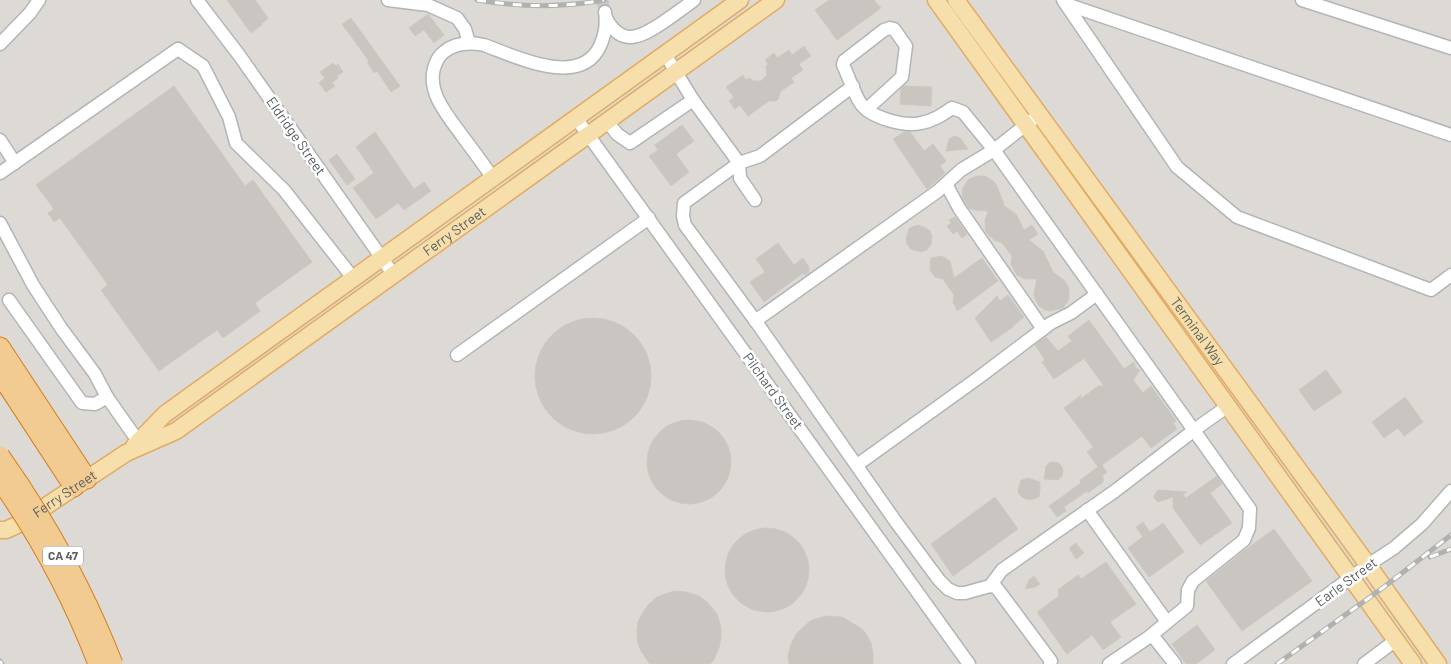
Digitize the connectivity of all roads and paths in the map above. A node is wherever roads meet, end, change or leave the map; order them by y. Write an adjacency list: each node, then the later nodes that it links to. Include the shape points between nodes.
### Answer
1 (39, 0): 12 (street)
2 (197, 0): 35 (street, Eldridge Street)
3 (388, 0): 11 (street, via 428,5 457,18)
4 (694, 0): 11 (street, via 650,32 635,38 618,32 605,15 605,31 594,57 570,68 554,67)
5 (740, 0): 14 (main road, Ferry Street)
6 (776, 0): 15 (main road, Ferry Street)
7 (936, 0): 22 (main road, Terminal Way)
8 (956, 0): 19 (main road, Terminal Way)
9 (1302, 0): 13 (street)
10 (1064, 2): 24 (street); 37 (street, via 1177,167 1238,217 1431,290)
11 (469, 43): 30 (street, via 441,54 435,64 432,81 443,109)
12 (0, 44)
13 (1451, 48)
14 (665, 54): 15 (street); 20 (main road, Ferry Street)
15 (676, 72): 17 (street); 21 (main road, Ferry Street)
16 (853, 86): 18 (street); 18 (street, via 844,61 884,30 894,29 906,46 902,77); 28 (street, via 760,156)
17 (693, 100): 21 (street, via 630,143); 28 (street)
18 (867, 109): 26 (street, via 874,115 896,122 919,124 936,119 952,108 963,112)
19 (1040, 114): 22 (street); 58 (main road, Terminal Way)
20 (576, 118): 23 (street, Pilchard Street); 30 (main road, Ferry Street)
21 (607, 121): 23 (main road, Ferry Street)
22 (1026, 126): 26 (street); 47 (main road, Terminal Way)
23 (589, 134): 33 (street, Pilchard Street); 36 (main road, Ferry Street)
24 (1451, 134)
25 (0, 140): 27 (street)
26 (994, 150): 31 (street, via 961,170); 39 (street)
27 (15, 163): 29 (street); 38 (street, via 178,49 203,66 229,117 236,143 284,190)
28 (739, 163): 32 (street, via 740,178); 41 (street, via 684,203 683,216 685,225)
29 (0, 173)
30 (493, 178): 35 (main road, Ferry Street)
31 (946, 184): 41 (street); 42 (street, via 959,208)
32 (755, 200)
33 (649, 218): 44 (street); 66 (street, Pilchard Street)
34 (0, 223): 46 (street, via 33,285 95,374)
35 (381, 258): 36 (street, Eldridge Street); 38 (main road, Ferry Street)
36 (393, 274): 50 (main road, Ferry Street, via 176,431)
37 (1451, 275)
38 (353, 278): 49 (main road, Ferry Street, via 165,414)
39 (1097, 294): 42 (street); 48 (street)
40 (9, 300): 46 (street, via 82,403 95,404)
41 (755, 321): 52 (street)
42 (1043, 329): 52 (street)
43 (0, 347): 54 (highway)
44 (457, 355)
45 (0, 374): 54 (highway)
46 (106, 397): 49 (street)
47 (1228, 406): 48 (street); 59 (main road, Terminal Way)
48 (1194, 430): 56 (street); 61 (street, via 1250,509 1249,528 1244,540 1193,581 1188,590 1187,606)
49 (138, 441): 50 (main road, Ferry Street)
50 (126, 453): 54 (main road, Ferry Street)
51 (0, 456): 65 (highway, CA 47, bridge, via 65,559)
52 (856, 465): 60 (street, via 948,589 966,593)
53 (0, 480): 64 (highway, CA 47, bridge, via 58,577)
54 (80, 482): 57 (main road, Ferry Street, via 19,524)
55 (1451, 491): 58 (street, Earle Street, via 1422,524)
56 (1087, 510): 60 (street, via 1002,570); 61 (street)
57 (0, 530)
58 (1368, 565): 59 (street, Earle Street); 73 (main road, Terminal Way)
59 (1352, 577): 63 (main road, Terminal Way); 70 (street, Earle Street)
60 (990, 586): 67 (street, via 996,586 1051,661)
61 (1167, 622): 62 (street)
62 (1152, 634): 68 (street); 69 (street)
63 (1396, 640): 71 (street); 72 (main road, Terminal Way)
64 (98, 664)
65 (113, 664)
66 (969, 664)
67 (1050, 664)
68 (1109, 664)
69 (1175, 664)
70 (1233, 664)
71 (1364, 664)
72 (1413, 664)
73 (1438, 664)

